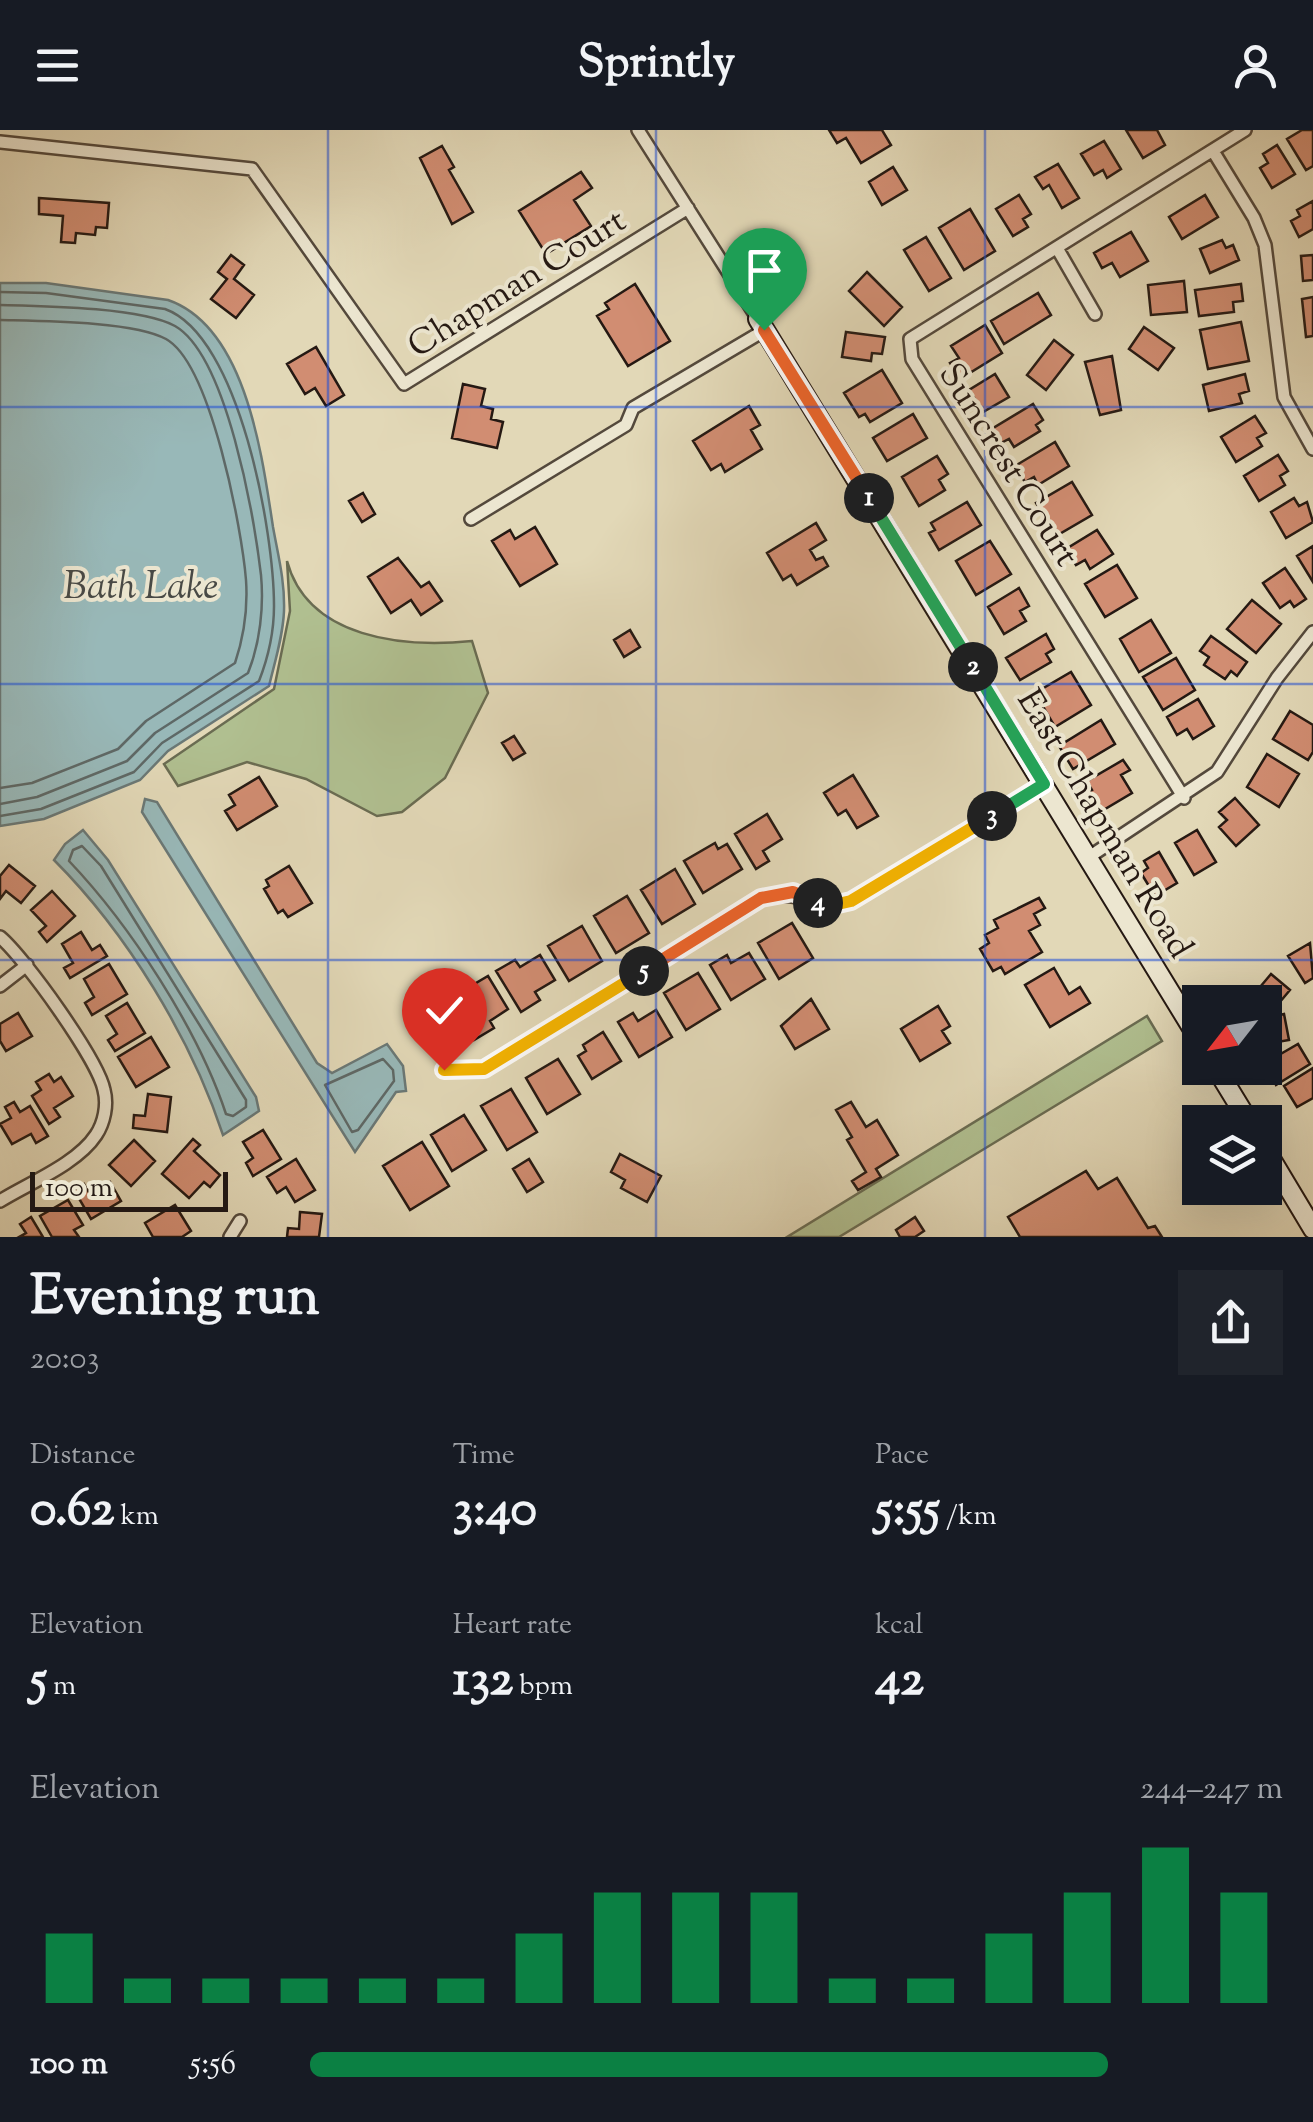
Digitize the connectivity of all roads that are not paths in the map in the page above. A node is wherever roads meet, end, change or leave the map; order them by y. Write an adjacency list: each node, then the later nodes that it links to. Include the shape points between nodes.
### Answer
1 (638, 130): 5 (street, East Chapman Road)
2 (1245, 130): 4 (street, Suncrest Court)
3 (0, 142): 5 (street, Chapman Court, via 252,169 404,384)
4 (1212, 151): 6 (street, Suncrest Court); 9 (street, via 1266,245 1284,397)
5 (688, 208): 8 (street, East Chapman Road)
6 (1057, 248): 7 (street); 13 (street, Suncrest Court, via 921,330 910,339 912,359)
7 (1095, 314)
8 (761, 324): 10 (street, via 633,408 626,425); 12 (street, East Chapman Road)
9 (1311, 441)
10 (471, 519)
11 (1313, 632): 13 (street, via 1217,772)
12 (1044, 784): 14 (street, East Chapman Road); 19 (street, via 851,901 829,906 793,892 761,898 484,1069)
13 (1184, 798): 14 (street)
14 (1090, 857): 18 (street, East Chapman Road)
15 (0, 937): 16 (street)
16 (28, 965): 17 (street); 21 (street, via 99,1080 105,1116 81,1150)
17 (0, 986)
18 (1182, 1011)
19 (444, 1070)
20 (1282, 1178): 23 (street)
21 (0, 1201)
22 (240, 1221): 24 (street)
23 (1313, 1229)
24 (230, 1237)

